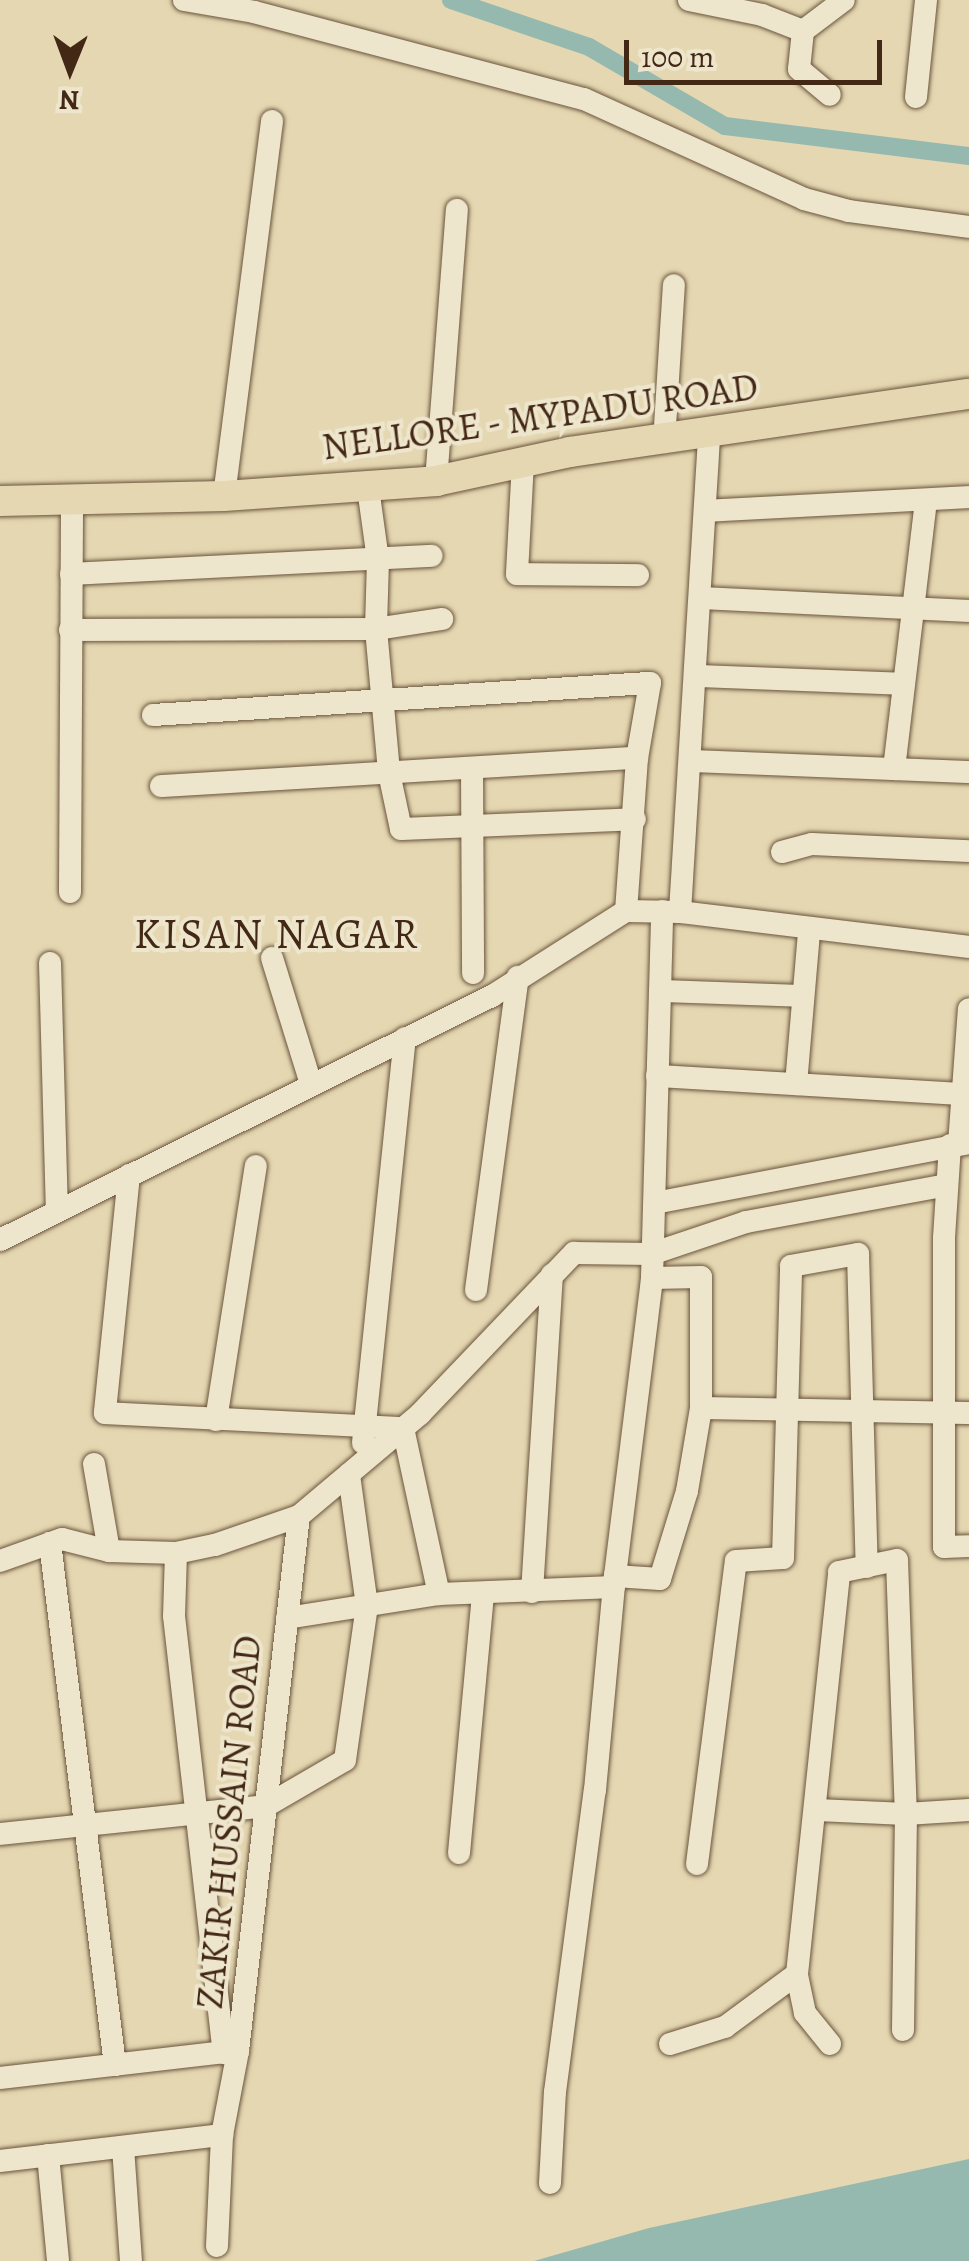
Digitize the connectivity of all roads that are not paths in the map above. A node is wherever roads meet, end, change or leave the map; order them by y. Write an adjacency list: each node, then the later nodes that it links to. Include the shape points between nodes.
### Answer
1 (184, 0): 10 (street, via 254,12 584,99 804,199)
2 (689, 0): 5 (street)
3 (844, 0): 5 (street)
4 (926, 0): 7 (street)
5 (803, 31): 6 (street, via 799,69)
6 (830, 95)
7 (916, 97)
8 (272, 121): 18 (street)
9 (457, 210): 16 (street)
10 (969, 227)
11 (674, 285): 14 (street)
12 (969, 394): 13 (main road, NELLORE - MYPADU ROAD)
13 (709, 433): 14 (main road, NELLORE - MYPADU ROAD); 23 (street)
14 (664, 442): 15 (main road, NELLORE - MYPADU ROAD)
15 (523, 462): 16 (main road, NELLORE - MYPADU ROAD); 27 (street, via 517,574)
16 (436, 481): 17 (main road, NELLORE - MYPADU ROAD)
17 (368, 488): 18 (main road, NELLORE - MYPADU ROAD); 25 (street)
18 (224, 496): 21 (main road, NELLORE - MYPADU ROAD)
19 (969, 497): 22 (street)
20 (0, 500): 21 (main road, NELLORE - MYPADU ROAD)
21 (72, 501): 26 (street)
22 (926, 501): 23 (street); 29 (street)
23 (705, 510): 28 (street)
24 (432, 556): 25 (street)
25 (378, 560): 26 (street); 32 (street)
26 (71, 574): 33 (street)
27 (638, 575)
28 (702, 598): 29 (street); 34 (street)
29 (910, 610): 30 (street); 35 (street)
30 (969, 611)
31 (442, 619): 32 (street)
32 (376, 628): 33 (street); 36 (street)
33 (70, 630): 49 (street)
34 (697, 676): 35 (street); 39 (street)
35 (902, 684): 41 (street)
36 (383, 700): 37 (street); 38 (street, via 650,683); 43 (street)
37 (153, 715)
38 (637, 758): 40 (street); 45 (street)
39 (691, 762): 41 (street); 51 (street)
40 (472, 768): 43 (street); 46 (street)
41 (894, 769): 42 (street)
42 (969, 772)
43 (388, 773): 44 (street); 46 (street, via 401,829)
44 (161, 786)
45 (635, 819): 46 (street); 50 (street)
46 (472, 826): 56 (street)
47 (969, 850): 48 (street, via 812,844)
48 (782, 852)
49 (70, 892)
50 (626, 910): 51 (street); 57 (street)
51 (671, 912): 52 (street); 58 (street)
52 (809, 931): 53 (street); 59 (street)
53 (969, 947)
54 (272, 958): 63 (street)
55 (50, 963): 71 (street)
56 (472, 973)
57 (518, 978): 61 (street); 75 (street)
58 (660, 991): 59 (street); 62 (street)
59 (803, 996): 64 (street)
60 (969, 1008): 65 (street)
61 (405, 1038): 63 (street); 84 (street)
62 (658, 1076): 64 (street); 70 (street)
63 (311, 1084): 68 (street)
64 (796, 1084): 65 (street)
65 (962, 1094): 66 (street)
66 (959, 1144): 69 (street); 70 (street)
67 (256, 1166): 83 (street)
68 (128, 1175): 71 (street); 83 (street, via 105,1413)
69 (947, 1185): 73 (street, via 746,1222); 76 (street)
70 (655, 1203): 73 (street)
71 (57, 1211): 72 (street)
72 (0, 1240)
73 (652, 1266): 74 (street, via 574,1253); 78 (street, via 701,1277); 95 (street)
74 (552, 1276): 85 (street); 96 (street)
75 (476, 1290)
76 (944, 1327): 77 (street); 81 (street)
77 (969, 1327)
78 (701, 1408): 79 (street); 95 (street, via 687,1491 660,1580)
79 (789, 1410): 80 (street); 80 (street, via 792,1266 858,1254); 109 (street, via 784,1558 736,1561)
80 (861, 1411): 81 (street); 94 (street)
81 (942, 1412): 82 (street); 90 (street, via 944,1547)
82 (969, 1413)
83 (216, 1420): 84 (street)
84 (364, 1428): 85 (street); 87 (street)
85 (403, 1428): 87 (street); 97 (street)
86 (94, 1464): 91 (street)
87 (355, 1469): 88 (street); 99 (street)
88 (299, 1516): 92 (street); 100 (street, ZAKIR HUSSAIN ROAD)
89 (50, 1543): 91 (street, via 62,1539); 93 (street); 106 (street)
90 (969, 1546)
91 (109, 1551): 92 (street)
92 (176, 1553): 104 (street, via 174,1616)
93 (0, 1561)
94 (867, 1566): 102 (street, via 840,1572); 105 (street, via 897,1560)
95 (614, 1582): 96 (street); 121 (street)
96 (532, 1592): 98 (street)
97 (438, 1594): 98 (street); 99 (street)
98 (484, 1594): 108 (street)
99 (366, 1606): 100 (street); 101 (street, via 345,1760)
100 (287, 1618): 101 (street, ZAKIR HUSSAIN ROAD)
101 (266, 1806): 104 (street); 114 (street, ZAKIR HUSSAIN ROAD)
102 (817, 1810): 105 (street); 110 (street)
103 (969, 1810): 105 (street)
104 (195, 1813): 106 (street); 114 (street)
105 (906, 1814): 111 (street)
106 (86, 1824): 107 (street); 115 (street)
107 (0, 1834)
108 (459, 1853)
109 (698, 1864)
110 (796, 1974): 112 (street, via 726,2027); 113 (street, via 805,2013)
111 (903, 2030)
112 (670, 2044)
113 (830, 2044)
114 (231, 2052): 115 (street); 117 (street, ZAKIR HUSSAIN ROAD)
115 (115, 2065): 116 (street)
116 (0, 2078)
117 (222, 2135): 118 (street); 122 (street, ZAKIR HUSSAIN ROAD)
118 (123, 2147): 119 (street); 124 (street)
119 (48, 2155): 120 (street); 123 (street)
120 (0, 2161)
121 (550, 2183)
122 (216, 2246)
123 (58, 2261)
124 (131, 2261)

